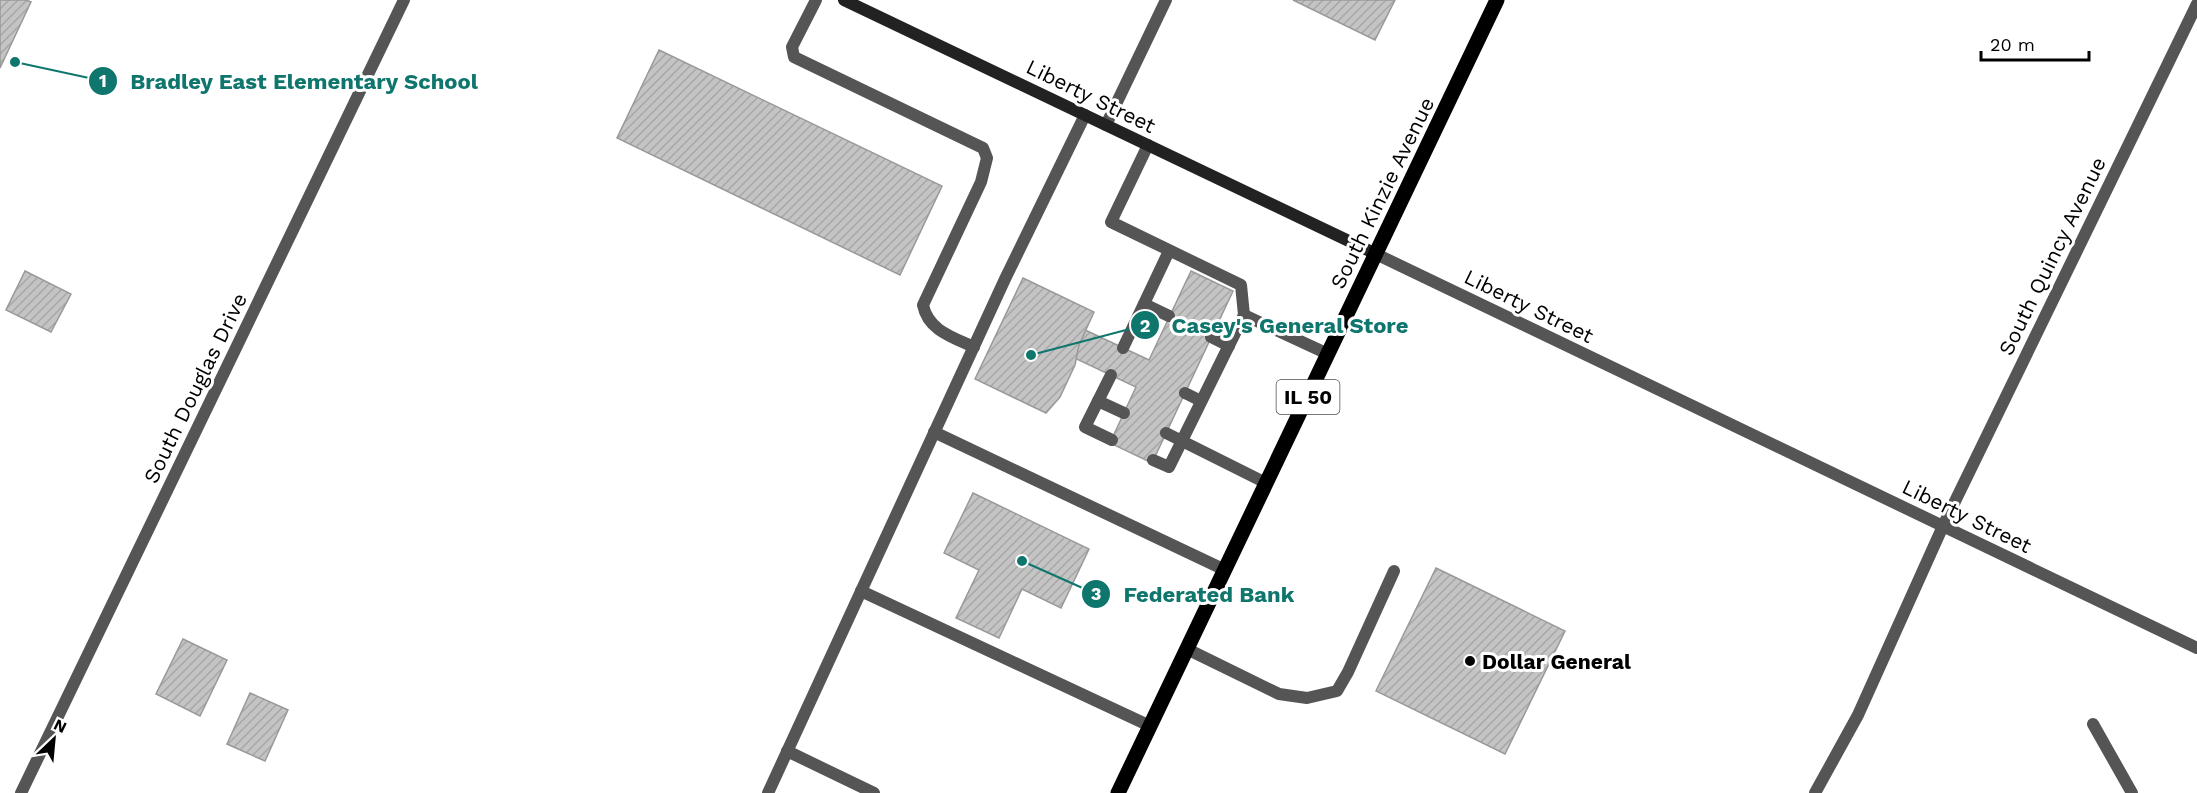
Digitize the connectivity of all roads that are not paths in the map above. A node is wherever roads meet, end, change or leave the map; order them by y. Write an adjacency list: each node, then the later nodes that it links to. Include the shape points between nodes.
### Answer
1 (404, 0): 40 (street, South Douglas Drive)
2 (816, 0): 17 (street, via 792,46 794,57 983,148 987,158 981,182 923,305 925,317 939,331)
3 (844, 0): 7 (street, Liberty Street)
4 (1166, 0): 8 (street)
5 (1497, 0): 11 (main road, South Kinzie Avenue / IL 50)
6 (2197, 4): 31 (street, South Quincy Avenue)
7 (1085, 115): 8 (street, Liberty Street); 17 (street)
8 (1106, 125): 9 (street, Liberty Street)
9 (1148, 145): 10 (street, via 1110,222); 11 (street, Liberty Street)
10 (1169, 251): 12 (street); 13 (street, via 1241,285)
11 (1376, 254): 19 (main road, South Kinzie Avenue / IL 50); 31 (street, Liberty Street)
12 (1144, 304): 14 (street); 18 (street)
13 (1244, 315): 16 (street); 19 (street)
14 (1169, 316)
15 (1211, 337): 16 (street)
16 (1229, 346): 23 (street)
17 (974, 347): 25 (street)
18 (1123, 348)
19 (1328, 354): 30 (main road, South Kinzie Avenue / IL 50)
20 (1111, 375): 22 (street)
21 (1185, 393): 23 (street)
22 (1098, 401): 24 (street); 27 (street, via 1085,428)
23 (1201, 401): 28 (street)
24 (1124, 413)
25 (934, 432): 32 (street); 34 (street)
26 (1166, 434): 28 (street)
27 (1112, 440)
28 (1182, 441): 29 (street, via 1170,467); 30 (street)
29 (1153, 460)
30 (1266, 483): 32 (main road, South Kinzie Avenue / IL 50)
31 (1943, 526): 35 (street, Liberty Street); 44 (street, South Quincy Avenue, via 1858,715)
32 (1225, 570): 36 (main road, South Kinzie Avenue / IL 50)
33 (1394, 571): 36 (street, via 1337,691 1307,698 1279,694)
34 (861, 591): 38 (street); 39 (street)
35 (2197, 648)
36 (1187, 649): 38 (main road, South Kinzie Avenue / IL 50)
37 (2093, 724): 45 (street)
38 (1150, 726): 43 (main road, South Kinzie Avenue / IL 50)
39 (787, 752): 41 (street); 42 (street)
40 (21, 793)
41 (768, 793)
42 (874, 793)
43 (1118, 793)
44 (1815, 793)
45 (2132, 793)

